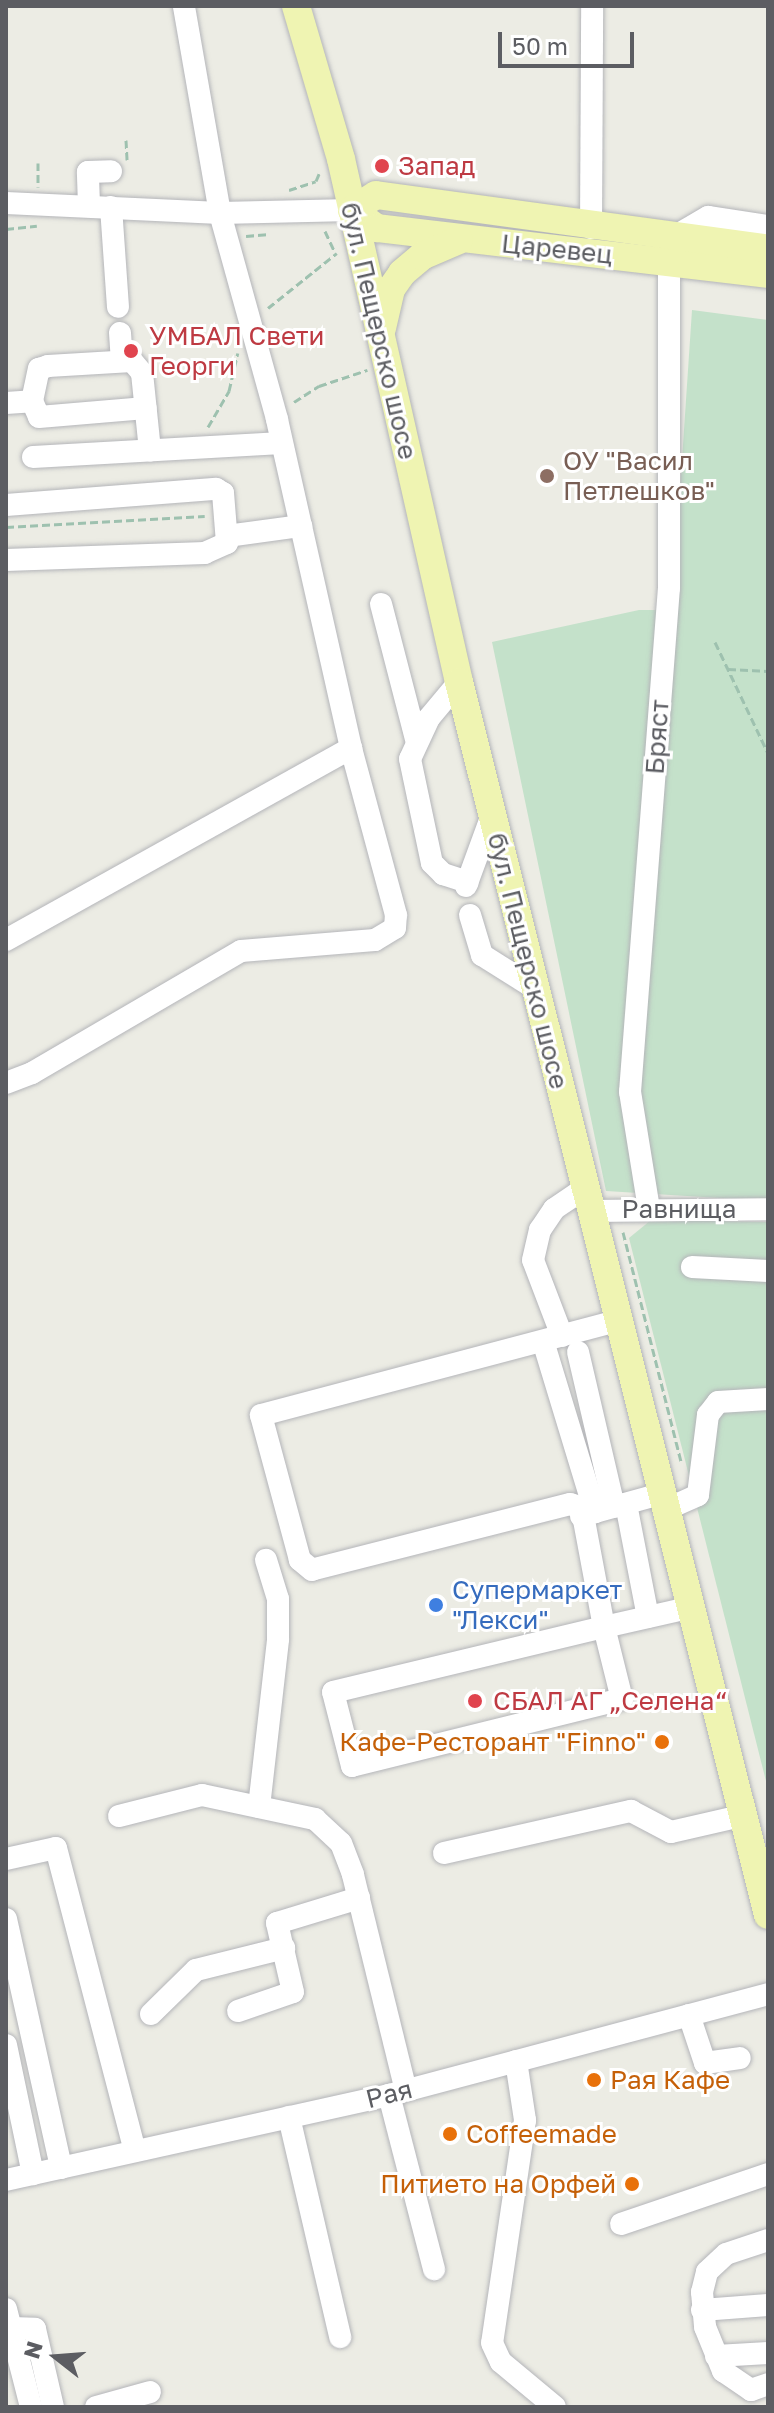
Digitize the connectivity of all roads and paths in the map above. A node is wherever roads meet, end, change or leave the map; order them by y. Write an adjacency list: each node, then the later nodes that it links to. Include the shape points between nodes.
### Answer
1 (184, 6): 10 (street)
2 (296, 6): 9 (main road, бул. Пещерско шосе)
3 (592, 6): 13 (street)
4 (321, 170): 6 (path, via 316,181)
5 (111, 171): 8 (street, via 88,172)
6 (299, 187)
7 (6, 203): 8 (street, Царевец)
8 (100, 206): 10 (street, Царевец); 19 (street)
9 (352, 210): 10 (street, Царевец); 13 (main road, Царевец, via 376,195); 14 (main road, Царевец, via 377,228); 21 (main road, бул. Пещерско шосе)
10 (220, 213): 26 (street)
11 (768, 226): 16 (street, via 708,217)
12 (317, 228): 17 (path, via 332,237)
13 (591, 228): 16 (main road, Царевец)
14 (464, 238): 16 (main road, Царевец); 21 (main road, via 422,256 402,273 383,311)
15 (768, 249): 16 (main road, Царевец)
16 (671, 250): 18 (main road, Царевец); 49 (street, Бряст, via 669,588 630,1092)
17 (336, 254)
18 (768, 274)
19 (118, 307)
20 (120, 333): 22 (street)
21 (383, 352): 26 (path, via 319,386); 39 (main road, бул. Пещерско шосе)
22 (122, 361): 23 (street, via 39,369); 25 (street, via 139,364)
23 (32, 401): 24 (street); 25 (street, via 39,417)
24 (6, 403)
25 (146, 408): 28 (street)
26 (277, 419): 27 (street)
27 (282, 443): 28 (street); 32 (street)
28 (150, 451): 29 (street)
29 (33, 457)
30 (6, 505): 31 (street, via 216,489 223,493)
31 (226, 526): 32 (street); 33 (path); 34 (street, via 221,550 205,553)
32 (301, 526): 41 (street)
33 (6, 527)
34 (6, 560)
35 (381, 604): 40 (street)
36 (715, 642): 37 (path)
37 (728, 669): 38 (path); 42 (path)
38 (768, 671)
39 (459, 682): 40 (street); 43 (main road, бул. Пещерско шосе)
40 (416, 739): 43 (street, via 411,777 432,863 467,884)
41 (351, 748): 45 (street); 47 (street, via 396,915 387,937 241,951 32,1073)
42 (768, 753)
43 (492, 815): 46 (main road, бул. Пещерско шосе)
44 (470, 915): 46 (street, via 482,955)
45 (6, 940)
46 (536, 989): 48 (main road, бул. Пещерско шосе)
47 (6, 1083)
48 (587, 1200): 49 (street, Равнища); 53 (main road, бул. Пещерско шосе); 54 (street, via 554,1209 540,1230 533,1260)
49 (649, 1209): 50 (street, Равнища)
50 (768, 1209)
51 (692, 1267): 52 (street)
52 (768, 1271)
53 (618, 1321): 54 (street); 56 (main road, бул. Пещерско шосе)
54 (561, 1343): 57 (street); 57 (street); 57 (street, via 261,1415 300,1560 312,1570 570,1504)
55 (768, 1399): 56 (street, via 718,1402 708,1415 698,1495)
56 (666, 1501): 57 (street); 60 (main road, бул. Пещерско шосе)
57 (604, 1510): 59 (street); 61 (street); 62 (street)
58 (266, 1560): 63 (street, via 278,1599 278,1639)
59 (313, 1585)
60 (693, 1607): 61 (street); 64 (main road, бул. Пещерско шосе)
61 (648, 1617): 62 (street)
62 (604, 1627): 62 (street, via 333,1692 352,1766 622,1699)
63 (259, 1807): 65 (street, via 202,1795); 68 (street, via 315,1819 341,1843)
64 (745, 1815): 66 (street, via 671,1832 631,1811); 69 (main road, бул. Пещерско шосе)
65 (119, 1816)
66 (444, 1853)
67 (6, 1859): 81 (street, via 56,1848)
68 (359, 1898): 71 (street, via 277,1923); 79 (street)
69 (768, 1915)
70 (6, 1919): 82 (street)
71 (284, 1948): 73 (street, via 293,1992); 74 (street, via 196,1970)
72 (768, 1994): 75 (street, Рая)
73 (238, 2011)
74 (151, 2014)
75 (689, 2015): 77 (street, via 705,2063); 78 (street, Рая)
76 (6, 2045): 83 (street)
77 (740, 2058)
78 (516, 2061): 79 (street, Рая); 100 (street, via 525,2120 492,2343 501,2362)
79 (398, 2093): 80 (street, Рая); 88 (street)
80 (289, 2117): 81 (street, Рая); 92 (street)
81 (135, 2151): 82 (street, Рая)
82 (61, 2168): 83 (street, Рая)
83 (33, 2174): 85 (street, Рая)
84 (768, 2174): 86 (street)
85 (6, 2180)
86 (621, 2224)
87 (768, 2240): 90 (street, via 726,2254 707,2272)
88 (434, 2269)
89 (768, 2305): 90 (street)
90 (702, 2310): 94 (street)
91 (8, 2318): 97 (street); 98 (street, via 35,2329)
92 (340, 2337)
93 (768, 2353): 94 (street)
94 (716, 2356): 95 (street, via 740,2386 761,2390)
95 (768, 2384)
96 (150, 2392): 99 (street)
97 (31, 2407)
98 (53, 2407)
99 (96, 2407)
100 (555, 2407)

